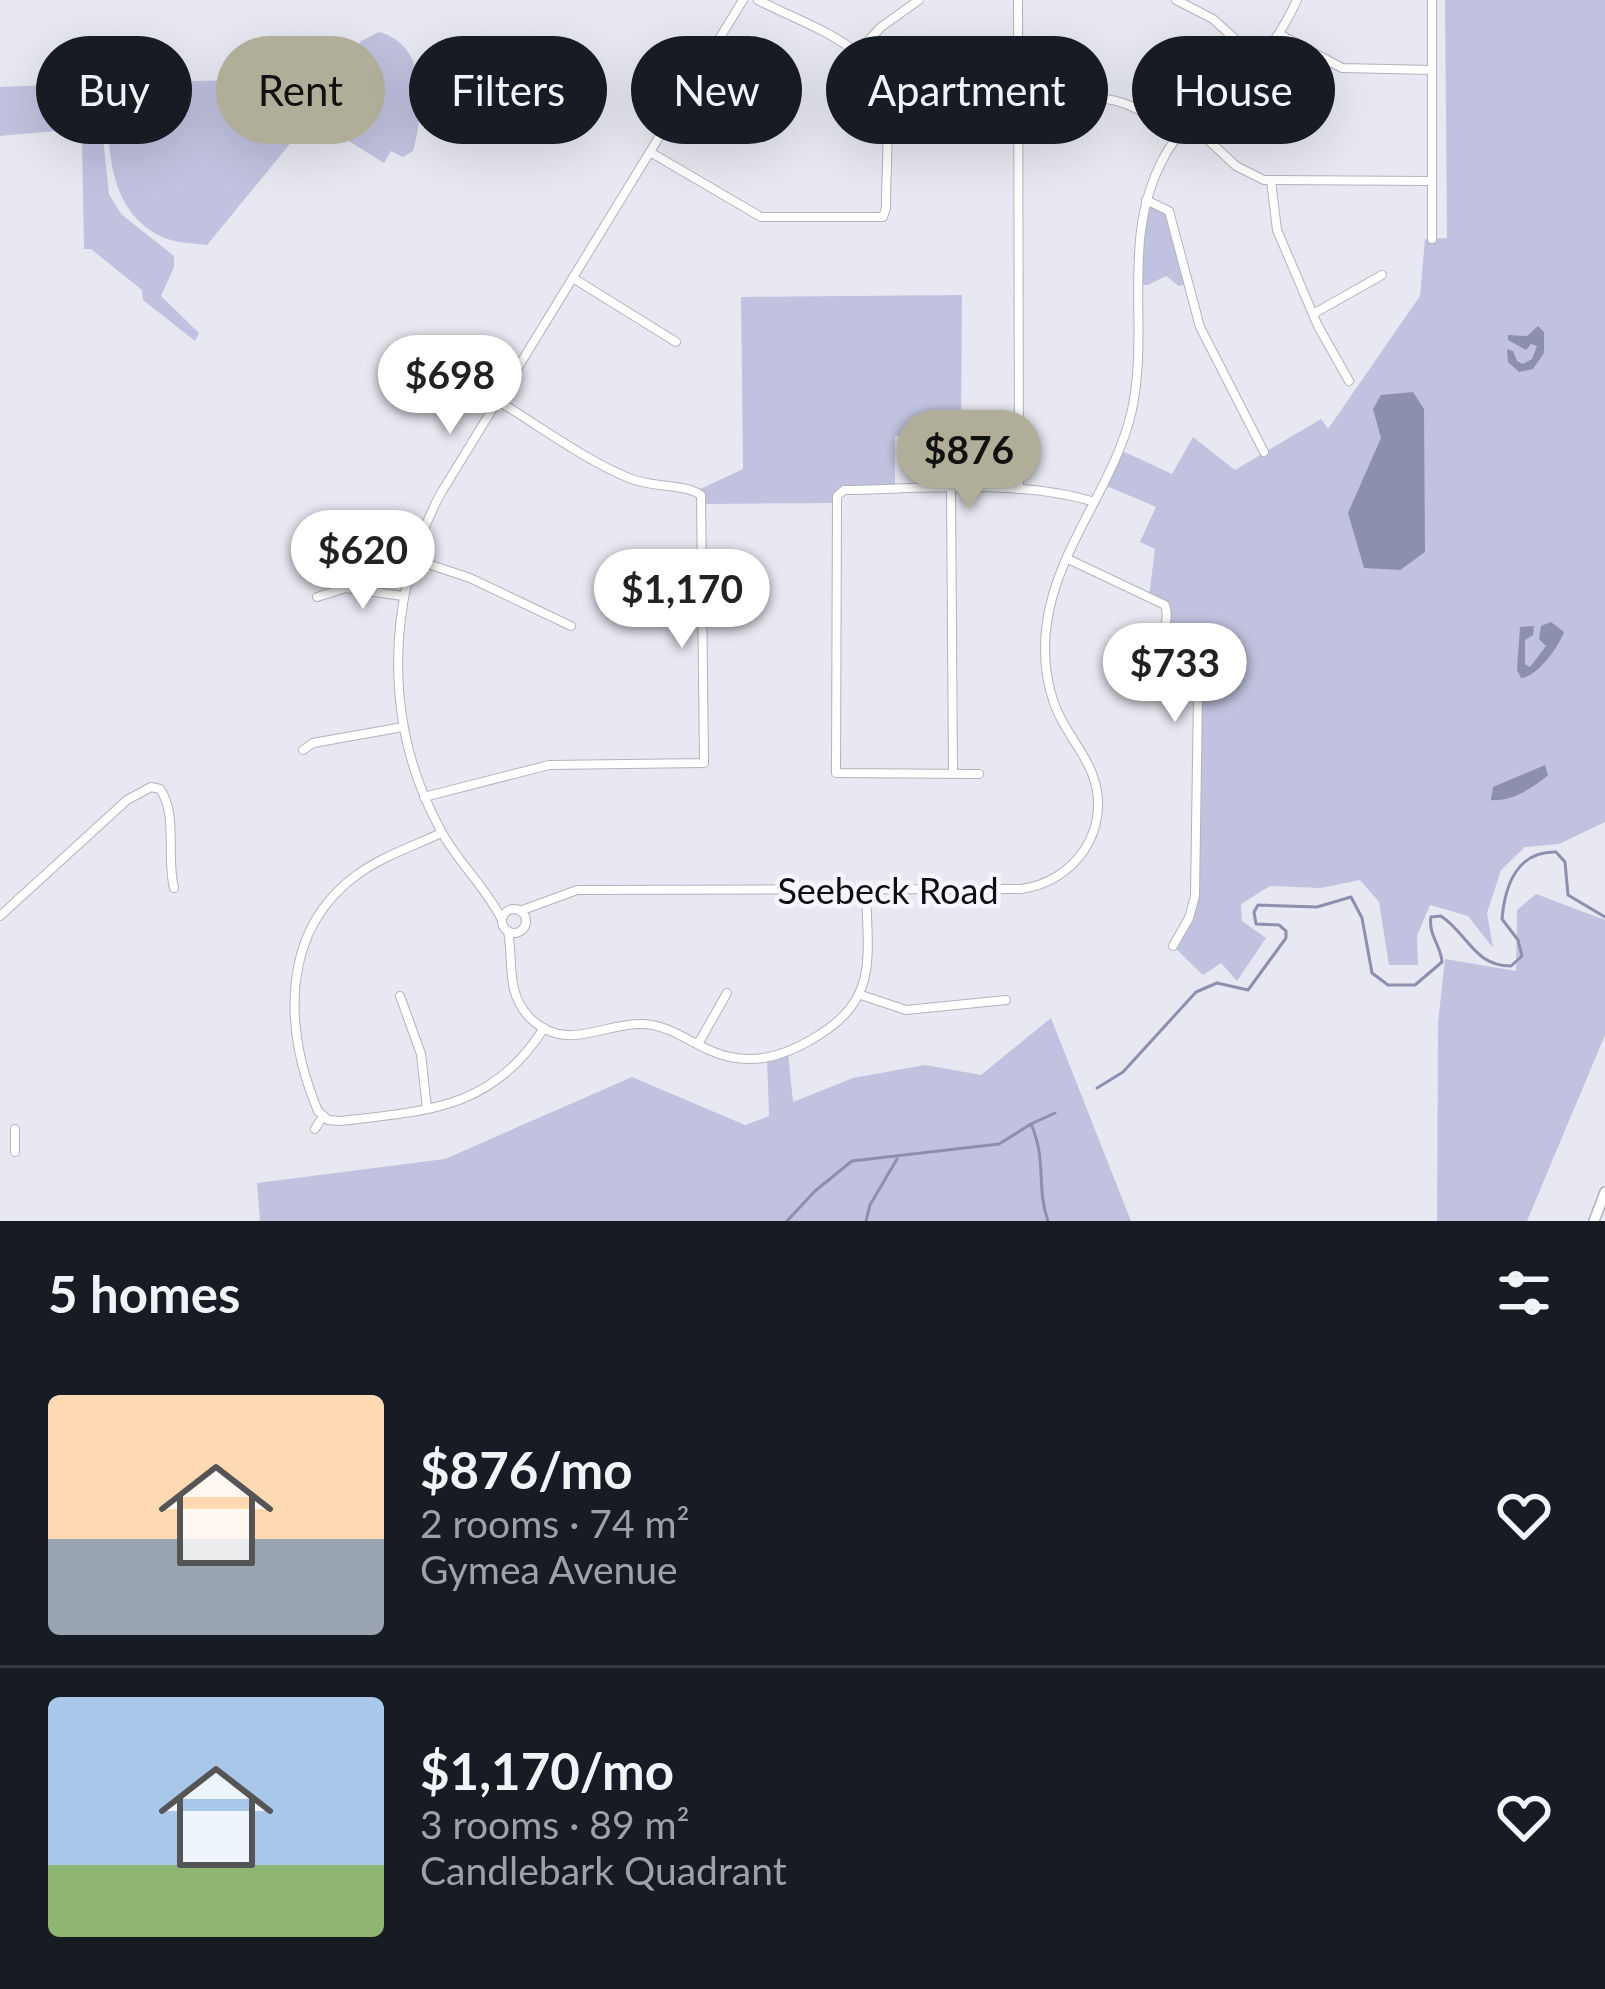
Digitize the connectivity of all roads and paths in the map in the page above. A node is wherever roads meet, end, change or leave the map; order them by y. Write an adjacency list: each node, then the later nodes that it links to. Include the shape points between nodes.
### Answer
1 (743, 0): 18 (street)
2 (758, 0): 9 (street)
3 (919, 0): 10 (street)
4 (1018, 0): 11 (street)
5 (1176, 0): 12 (street)
6 (1297, 0): 8 (street, Seebeck Road)
7 (1432, 0): 13 (street)
8 (1279, 34): 13 (street, via 1342,68)
9 (826, 36)
10 (873, 36)
11 (1018, 36)
12 (1232, 36)
13 (1432, 70): 20 (street)
14 (885, 144): 22 (street)
15 (1018, 144): 32 (street)
16 (1173, 144): 21 (street, Seebeck Road)
17 (1212, 144): 19 (street)
18 (650, 152): 22 (street, via 761,217); 26 (street)
19 (1270, 181): 20 (street); 27 (street, via 1273,218)
20 (1432, 181): 24 (street)
21 (1146, 200): 31 (street, via 1169,211 1200,327); 34 (street, Seebeck Road, via 1137,244 1132,409)
22 (883, 217): 23 (street)
23 (892, 224)
24 (1432, 239)
25 (1382, 275): 27 (street)
26 (573, 278): 28 (street); 30 (street)
27 (1313, 314): 29 (street)
28 (676, 342)
29 (1349, 381)
30 (498, 400): 36 (street, via 437,501); 44 (street, via 626,478 702,497 706,766 548,764)
31 (1264, 452)
32 (1019, 489): 33 (street); 34 (street)
33 (951, 490): 42 (street); 42 (street, via 839,493 836,500 836,773)
34 (1094, 502): 35 (street, Seebeck Road)
35 (1068, 559): 47 (street, Seebeck Road, via 1049,608 1046,663 1058,712 1096,786 1097,821 1086,849 1064,873 1028,888); 55 (street, via 1166,605 1169,662 1198,695 1195,896)
36 (413, 560): 37 (street); 39 (street)
37 (404, 596): 38 (street, via 346,588); 40 (street)
38 (317, 597)
39 (572, 626)
40 (403, 727): 41 (street); 44 (street)
41 (303, 750)
42 (952, 773): 43 (street)
43 (979, 774)
44 (424, 797): 45 (street)
45 (441, 833): 48 (street); 66 (street, via 353,878 304,941 293,986 295,1024)
46 (174, 888): 51 (street, via 167,802 151,787)
47 (866, 891): 49 (street, Seebeck Road, via 577,890); 59 (street)
48 (494, 903): 50 (street); 52 (street)
49 (536, 907): 50 (street, Seebeck Road); 53 (street)
50 (515, 910): 52 (street); 53 (street)
51 (0, 916)
52 (502, 920): 54 (street)
53 (523, 926): 54 (street); 56 (street)
54 (508, 932): 56 (street)
55 (1173, 946)
56 (512, 949): 63 (street, via 514,992)
57 (1001, 987): 61 (street)
58 (727, 993): 64 (street)
59 (860, 995): 61 (street, via 911,1010); 64 (street, via 839,1023 781,1054 738,1058)
60 (400, 996): 65 (street, via 421,1054)
61 (992, 998): 62 (street)
62 (1006, 1000)
63 (544, 1028): 64 (street, via 577,1037 645,1024); 65 (street, via 491,1087)
64 (698, 1044)
65 (427, 1109): 66 (street)
66 (322, 1116): 67 (street)
67 (315, 1129)
68 (0, 1139): 69 (street, via 15,1134)
69 (15, 1152)
70 (1605, 1192): 71 (street)
71 (1594, 1221)

